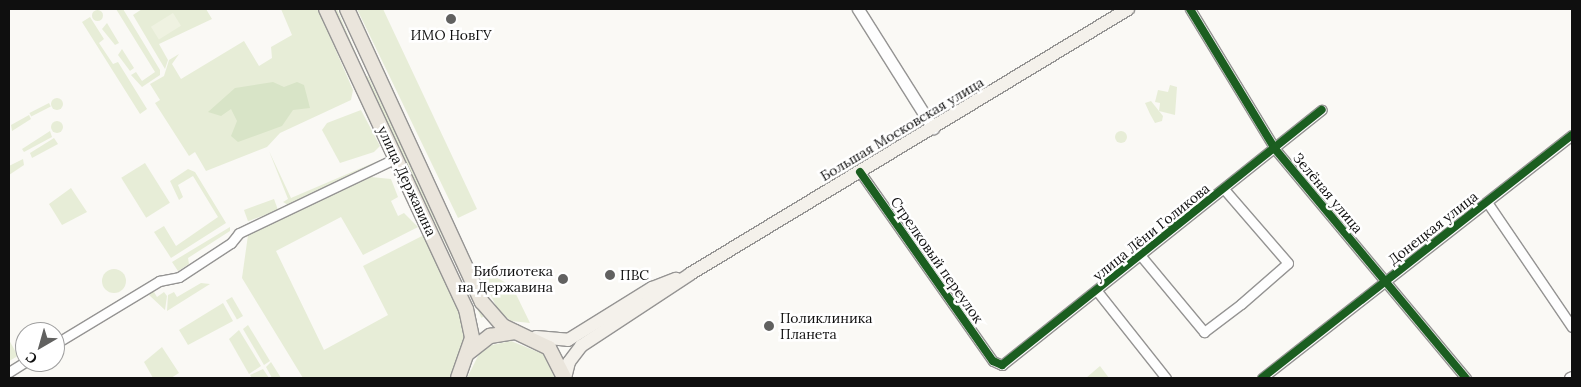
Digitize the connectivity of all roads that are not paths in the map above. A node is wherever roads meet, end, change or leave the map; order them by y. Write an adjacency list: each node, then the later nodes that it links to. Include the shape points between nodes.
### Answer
1 (326, 9): 7 (main road, улица Державина)
2 (347, 9): 6 (main road, улица Державина)
3 (858, 9): 9 (street)
4 (1128, 9): 9 (main road, Большая Московская улица)
5 (1190, 9): 11 (street, Зелёная улица)
6 (371, 60): 7 (main road); 21 (main road, улица Державина, via 482,302 503,326)
7 (354, 68): 12 (main road, улица Державина)
8 (1322, 110): 11 (street, улица Лёни Голикова)
9 (933, 128): 13 (main road, Большая Московская улица)
10 (1572, 135): 15 (street, Донецкая улица)
11 (1275, 149): 14 (street, улица Лёни Голикова); 18 (street, Зелёная улица)
12 (396, 158): 22 (street, via 239,232 231,243 179,277 159,281); 23 (main road, улица Державина, via 473,328)
13 (860, 172): 17 (main road, Большая Московская улица); 24 (street, Стрелковый переулок)
14 (1224, 189): 16 (street, улица Лёни Голикова); 16 (street, via 1288,263 1241,304 1204,332)
15 (1487, 202): 18 (street, Донецкая улица); 20 (street)
16 (1141, 256): 19 (street, улица Лёни Голикова)
17 (690, 274): 21 (main road, Большая Московская улица, via 652,288 568,340 557,342); 26 (main road, Большая Московская улица, via 581,346 569,362)
18 (1385, 281): 28 (street, Донецкая улица); 29 (street, Зелёная улица)
19 (1097, 291): 24 (street, улица Лёни Голикова, via 1010,363); 27 (street)
20 (1572, 327)
21 (526, 334): 23 (main road, via 490,336); 26 (main road, улица Державина, via 556,356)
22 (65, 338)
23 (466, 356): 25 (main road, улица Державина)
24 (993, 361)
25 (458, 378)
26 (564, 378)
27 (1166, 378)
28 (1262, 378)
29 (1466, 378)

